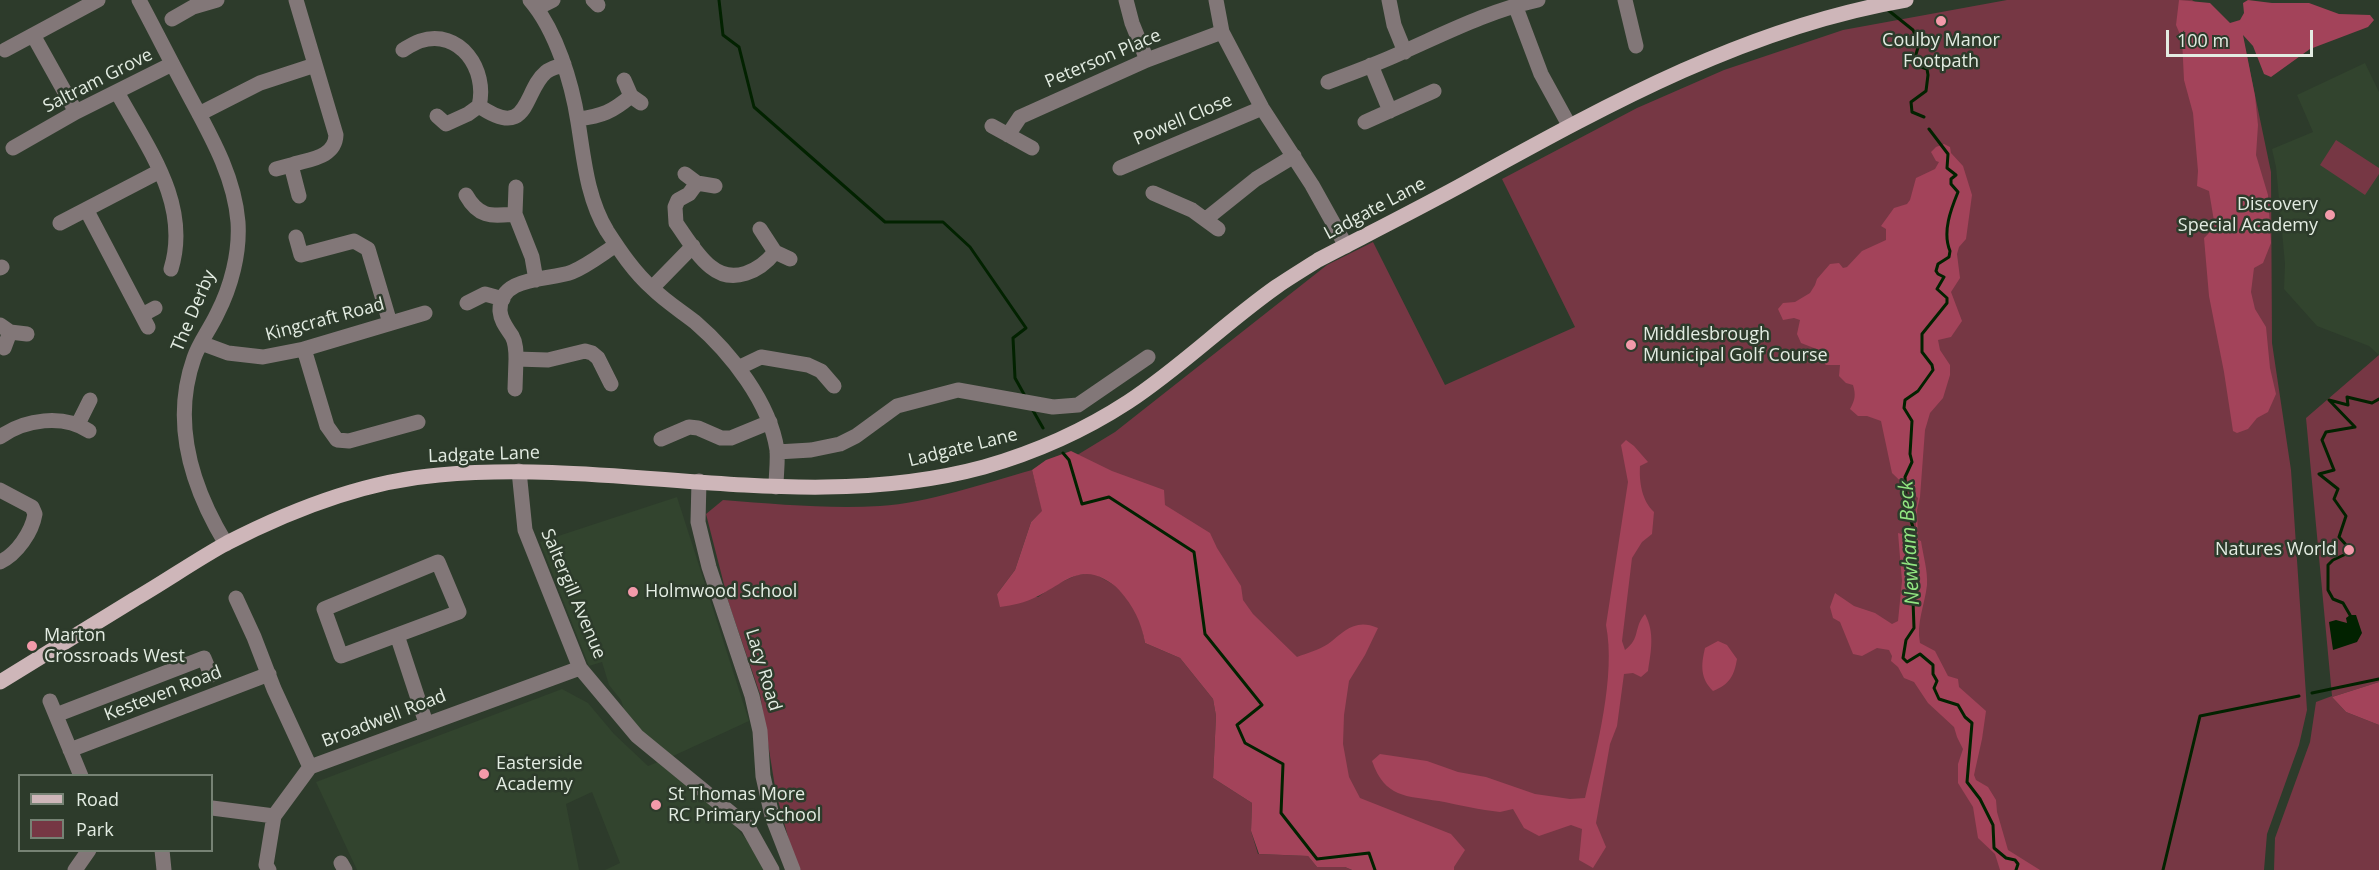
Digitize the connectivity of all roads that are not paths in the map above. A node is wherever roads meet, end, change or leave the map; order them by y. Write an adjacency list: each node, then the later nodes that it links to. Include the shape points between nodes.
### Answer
1 (96, 0): 16 (street)
2 (139, 0): 22 (street, The Derby)
3 (217, 0): 14 (street)
4 (296, 0): 23 (street)
5 (553, 0): 12 (street)
6 (1126, 0): 21 (street)
7 (1216, 0): 15 (street)
8 (1389, 0): 20 (street)
9 (1538, 0): 13 (street)
10 (1625, 0): 17 (street)
11 (1906, 0): 37 (main road, Ladgate Lane, via 1861,8 1734,48)
12 (534, 4): 24 (street)
13 (1515, 5): 20 (street, via 1456,26); 37 (street, via 1541,74)
14 (178, 10)
15 (1222, 32): 21 (street, Peterson Place); 31 (street)
16 (33, 35): 18 (street); 33 (street)
17 (1636, 46)
18 (5, 50)
19 (403, 50): 30 (street, via 418,34 452,43 466,52 482,86)
20 (1405, 51): 25 (street)
21 (1147, 60): 40 (street, Peterson Place, via 1020,117)
22 (172, 64): 29 (street, Saltram Grove); 34 (street, The Derby)
23 (315, 64): 34 (street, via 260,83); 44 (street, via 336,141 329,153)
24 (564, 64): 30 (street, via 540,78 522,111 515,116 501,117); 35 (street)
25 (1371, 65): 27 (street); 32 (street)
26 (624, 80): 35 (street, via 636,100 601,116)
27 (1328, 82)
28 (1434, 91): 32 (street)
29 (117, 92): 33 (street, Saltram Grove); 47 (street)
30 (479, 106): 38 (street)
31 (1262, 108): 43 (street); 45 (street, Powell Close)
32 (1390, 111): 36 (street)
33 (76, 112): 41 (street, Saltram Grove, via 38,125)
34 (199, 114): 73 (street, The Derby, via 231,181 238,225 227,291)
35 (578, 119): 58 (street, via 595,206)
36 (1365, 122)
37 (1569, 125): 60 (main road, Ladgate Lane)
38 (442, 126)
39 (992, 126): 40 (street)
40 (1008, 135): 42 (street)
41 (13, 148)
42 (1032, 148)
43 (1294, 156): 50 (street, via 1256,179 1212,224 1192,210); 60 (street)
44 (291, 165): 46 (street); 52 (street)
45 (1120, 168)
46 (276, 169)
47 (160, 171): 53 (street); 63 (street, via 175,212 182,252)
48 (715, 186): 59 (street, via 691,178 688,194 678,200 676,223)
49 (516, 187): 54 (street)
50 (1154, 194)
51 (466, 195): 54 (street, via 475,208 488,215)
52 (299, 196)
53 (87, 211): 55 (street); 69 (street)
54 (515, 214): 64 (street)
55 (60, 223)
56 (760, 229): 61 (street)
57 (296, 237): 70 (street, via 294,256 348,242 363,244 371,254)
58 (616, 245): 64 (street, via 573,272); 65 (street)
59 (693, 246): 61 (street, via 710,267 735,276 757,270); 65 (street)
60 (1346, 246): 90 (main road, Ladgate Lane, via 1275,287 1126,403 1030,452 935,478 846,488)
61 (775, 252): 62 (street)
62 (790, 259)
63 (171, 269)
64 (536, 279): 66 (street, via 512,287)
65 (652, 288): 78 (street, via 714,340)
66 (503, 299): 67 (street, via 485,294); 77 (street, via 502,320 513,337)
67 (467, 303)
68 (424, 313): 70 (street, Kingcraft Road)
69 (148, 317)
70 (390, 323): 75 (street, Kingcraft Road)
71 (5, 328): 72 (street); 74 (street)
72 (27, 334)
73 (201, 343): 75 (street, Kingcraft Road, via 263,357); 92 (street, The Derby, via 185,393 186,444 197,486)
74 (4, 348)
75 (304, 349): 83 (street, via 327,426 337,440 349,441)
76 (1148, 357): 87 (street, via 1078,405 1053,407 958,390 897,406 840,444)
77 (516, 359): 79 (street, via 548,360 585,351 598,358); 81 (street)
78 (738, 368): 80 (street, via 761,357 826,366); 84 (street)
79 (611, 384)
80 (834, 386)
81 (515, 389)
82 (90, 400): 85 (street, via 84,427 62,421 33,423)
83 (418, 422)
84 (770, 422): 86 (street, via 731,438 689,427); 87 (street)
85 (0, 437)
86 (661, 439)
87 (777, 453): 90 (street)
88 (519, 471): 89 (main road, Ladgate Lane); 92 (main road, Ladgate Lane, via 437,475 366,488 309,506); 96 (street, Saltergill Avenue, via 525,530)
89 (699, 481): 90 (main road, Ladgate Lane); 114 (street, Lacy Road, via 698,522 752,696 772,816)
90 (776, 487)
91 (0, 490): 93 (street, via 32,507 35,514 24,539)
92 (226, 543): 99 (main road, Ladgate Lane)
93 (0, 562)
94 (236, 598): 97 (street)
95 (397, 635): 95 (street, via 459,612 438,562 324,609 341,656); 102 (street)
96 (580, 668): 102 (street, Broadwell Road); 113 (street, Saltergill Avenue, via 637,736 748,827)
97 (269, 674): 103 (street, Kesteven Road); 104 (street)
98 (211, 675): 101 (street, via 204,658)
99 (0, 682)
100 (50, 700): 101 (street)
101 (56, 715): 103 (street)
102 (426, 723): 104 (street, Broadwell Road)
103 (70, 750): 105 (street)
104 (310, 767): 107 (street, Broadwell Road)
105 (80, 774)
106 (213, 808): 107 (street)
107 (274, 816): 112 (street, Broadwell Road)
108 (88, 852): 110 (street)
109 (162, 852): 111 (street)
110 (75, 870)
111 (164, 870)
112 (268, 870)
113 (772, 870)
114 (793, 870)

